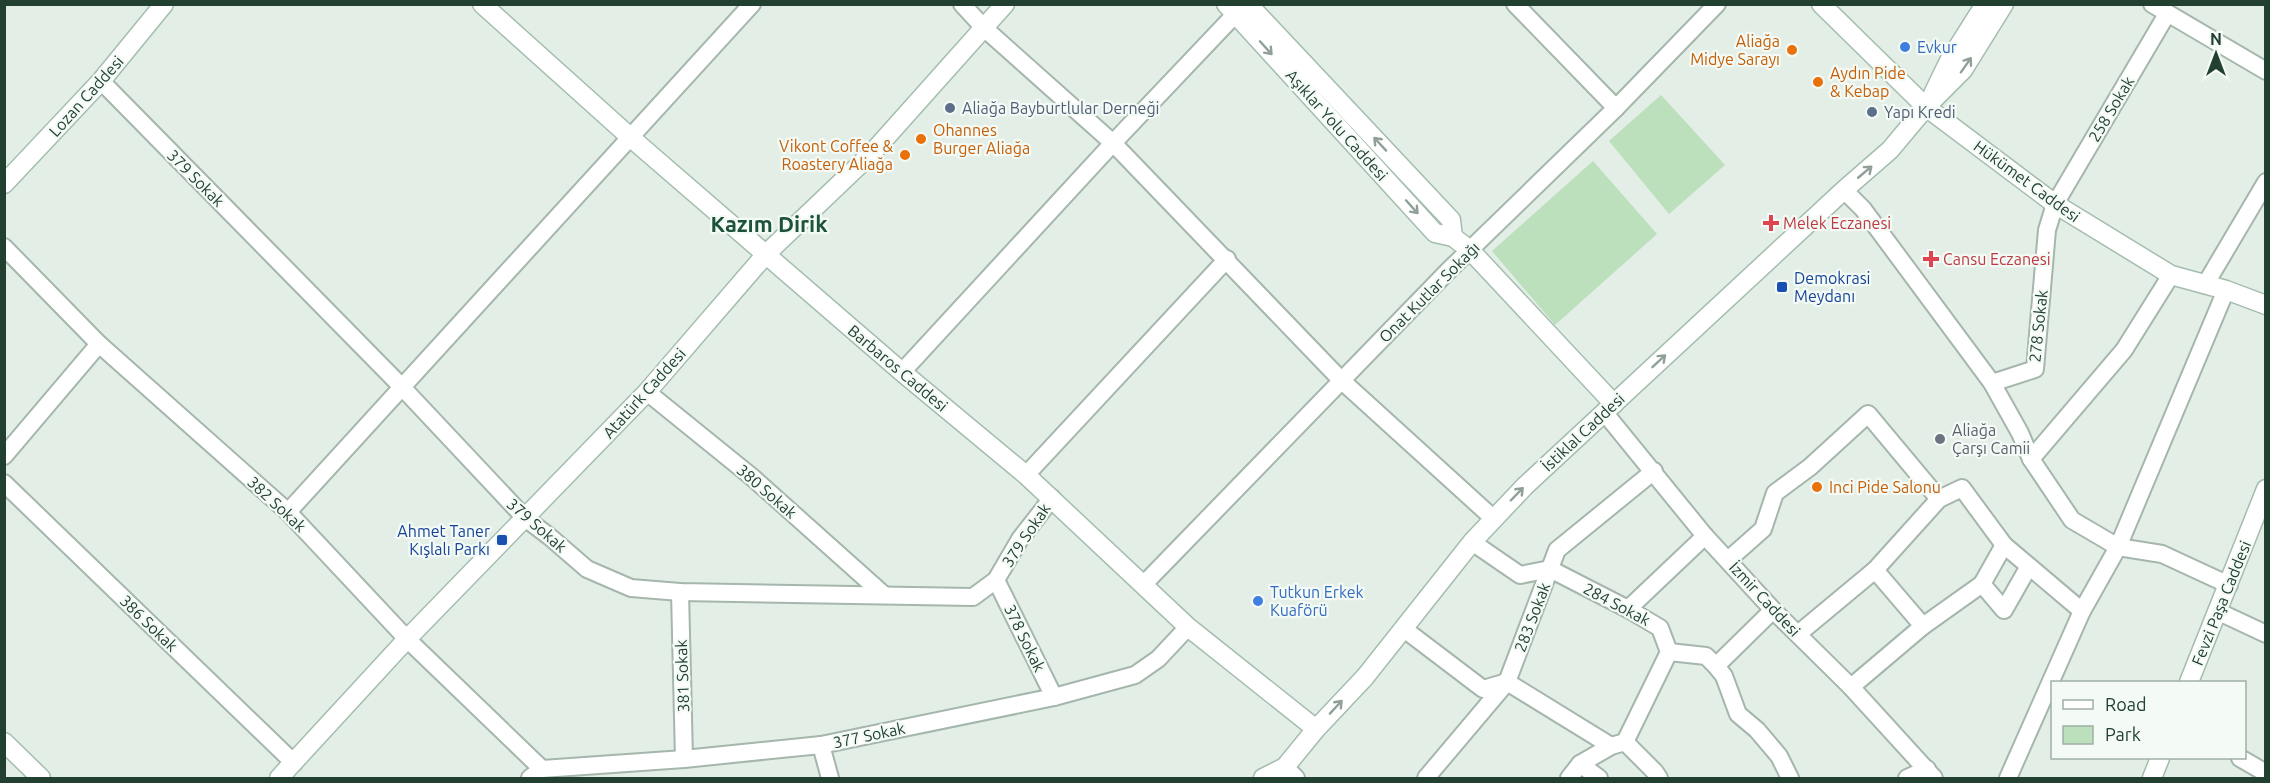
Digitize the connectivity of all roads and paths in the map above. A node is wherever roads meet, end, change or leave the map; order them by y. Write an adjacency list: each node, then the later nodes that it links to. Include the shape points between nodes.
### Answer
1 (164, 4): 16 (street, Lozan Caddesi)
2 (483, 4): 19 (street, Barbaros Caddesi)
3 (752, 4): 19 (street)
4 (962, 4): 14 (street)
5 (1005, 4): 14 (street, Atatürk Caddesi)
6 (1515, 4): 18 (street)
7 (1718, 4): 18 (street, Onat Kutlar Sokağı)
8 (1821, 4): 17 (street, Hükümet Caddesi)
9 (1985, 4): 17 (street, İstiklal Caddesi)
10 (2004, 4): 17 (street, İstiklal Caddesi, one-way to 10, via 1963,70)
11 (2152, 4): 13 (street)
12 (1239, 7): 20 (street); 26 (street, Aşıklar Yolu Caddesi, via 1451,220 1453,237)
13 (2168, 14): 15 (street); 24 (street, 258 Sokak)
14 (984, 28): 20 (street); 27 (street, Atatürk Caddesi, via 872,153)
15 (2265, 71)
16 (101, 81): 22 (street, Lozan Caddesi); 37 (street, 379 Sokak)
17 (1926, 107): 23 (street, İstiklal Caddesi, one-way to 17, via 1890,150); 24 (street, Hükümet Caddesi)
18 (1616, 108): 26 (street, Onat Kutlar Sokağı)
19 (630, 137): 27 (street, Barbaros Caddesi); 37 (street)
20 (1113, 143): 28 (street); 34 (street)
21 (2265, 182): 30 (street)
22 (4, 184)
23 (1844, 190): 36 (street, via 1863,209); 39 (street, İstiklal Caddesi, one-way to 23)
24 (2055, 204): 29 (street, Hükümet Caddesi); 36 (street, 278 Sokak, via 2047,230 2035,369)
25 (4, 247): 33 (street, 382 Sokak)
26 (1470, 250): 35 (street, Onat Kutlar Sokağı); 39 (street, Aşıklar Yolu Caddesi)
27 (766, 254): 34 (street, Barbaros Caddesi); 38 (street, Atatürk Caddesi)
28 (1227, 259): 35 (street); 43 (street)
29 (2171, 275): 30 (street, Hükümet Caddesi); 41 (street, via 2124,350)
30 (2205, 285): 31 (street, Hükümet Caddesi)
31 (2226, 290): 32 (street, Hükümet Caddesi); 54 (street)
32 (2265, 305)
33 (99, 344): 40 (street); 48 (street, 382 Sokak)
34 (902, 372): 43 (street, Barbaros Caddesi)
35 (1341, 380): 50 (street); 60 (street, Onat Kutlar Sokağı)
36 (1992, 383): 41 (street)
37 (401, 387): 48 (street); 49 (street, 379 Sokak)
38 (647, 392): 49 (street, Atatürk Caddesi); 64 (street, 380 Sokak, via 752,477)
39 (1609, 408): 42 (street, İzmir Caddesi); 50 (street, İstiklal Caddesi, one-way to 39)
40 (4, 456)
41 (2031, 459): 54 (street, via 2072,520)
42 (1654, 471): 51 (street, İzmir Caddesi); 57 (street, 283 Sokak, via 1557,550)
43 (1026, 475): 46 (street, Barbaros Caddesi)
44 (4, 483): 88 (street, 386 Sokak)
45 (2265, 492): 62 (street, Fevzi Paşa Caddesi)
46 (1052, 498): 59 (street, 379 Sokak, via 1020,539); 60 (street, Barbaros Caddesi)
47 (1939, 499): 53 (street, via 1962,488); 55 (street, via 1868,414 1775,493 1763,529); 58 (street)
48 (288, 512): 74 (street, 382 Sokak)
49 (525, 518): 63 (street, 379 Sokak, via 587,569 631,588); 74 (street, Atatürk Caddesi)
50 (1494, 519): 52 (street, İstiklal Caddesi)
51 (1705, 536): 55 (street, İzmir Caddesi); 65 (street)
52 (1472, 542): 57 (street, via 1520,574); 71 (street, İstiklal Caddesi)
53 (2004, 545): 56 (street); 61 (street)
54 (2118, 547): 62 (street, via 2162,554); 67 (street)
55 (1728, 560): 66 (street, İzmir Caddesi)
56 (2028, 567): 61 (street, via 2004,610); 67 (street)
57 (1550, 569): 65 (street, 284 Sokak); 78 (street, 283 Sokak)
58 (1875, 570): 69 (street); 72 (street)
59 (996, 580): 64 (street, 379 Sokak, via 973,597); 80 (street, 378 Sokak)
60 (1144, 584): 70 (street, Barbaros Caddesi)
61 (1982, 584): 69 (street)
62 (2229, 585): 68 (street, Fevzi Paşa Caddesi)
63 (680, 592): 64 (street, 379 Sokak); 85 (street, 381 Sokak)
64 (884, 595)
65 (1628, 609): 75 (street, 284 Sokak, via 1660,628)
66 (1773, 610): 72 (street, İzmir Caddesi); 76 (street)
67 (2082, 611): 104 (street)
68 (2217, 611): 73 (street); 77 (street, Fevzi Paşa Caddesi)
69 (1923, 626): 79 (street)
70 (1188, 627): 80 (street, 377 Sokak, via 1158,659 1135,675); 81 (street, Barbaros Caddesi)
71 (1404, 629): 78 (street, via 1483,689); 81 (street, İstiklal Caddesi, one-way to 71)
72 (1798, 634): 79 (street, İzmir Caddesi)
73 (2265, 634)
74 (407, 639): 88 (street, Atatürk Caddesi); 91 (street, 382 Sokak)
75 (1669, 652): 76 (street, via 1706,656); 83 (street)
76 (1716, 666): 102 (street, via 1724,676 1738,714 1779,756)
77 (2189, 681)
78 (1507, 682): 83 (street); 98 (street, 283 Sokak)
79 (1851, 687): 92 (street, İzmir Caddesi)
80 (1054, 697): 84 (street, 377 Sokak)
81 (1316, 729): 93 (street, İstiklal Caddesi)
82 (4, 742): 94 (street)
83 (1618, 744): 89 (street); 101 (street)
84 (821, 745): 85 (street, 377 Sokak); 96 (street)
85 (684, 759): 91 (street, 377 Sokak)
86 (2160, 759): 105 (street)
87 (2242, 759): 90 (street)
88 (294, 763): 95 (street, Atatürk Caddesi)
89 (1580, 764): 99 (street); 100 (street)
90 (2265, 772)
91 (536, 774)
92 (1930, 774): 103 (street)
93 (1287, 775): 97 (street, İstiklal Caddesi)
94 (41, 778)
95 (279, 778)
96 (830, 778)
97 (1263, 778)
98 (1426, 778)
99 (1569, 778)
100 (1599, 778)
101 (1659, 778)
102 (1790, 778)
103 (1907, 778)
104 (2008, 778)
105 (2152, 778)

